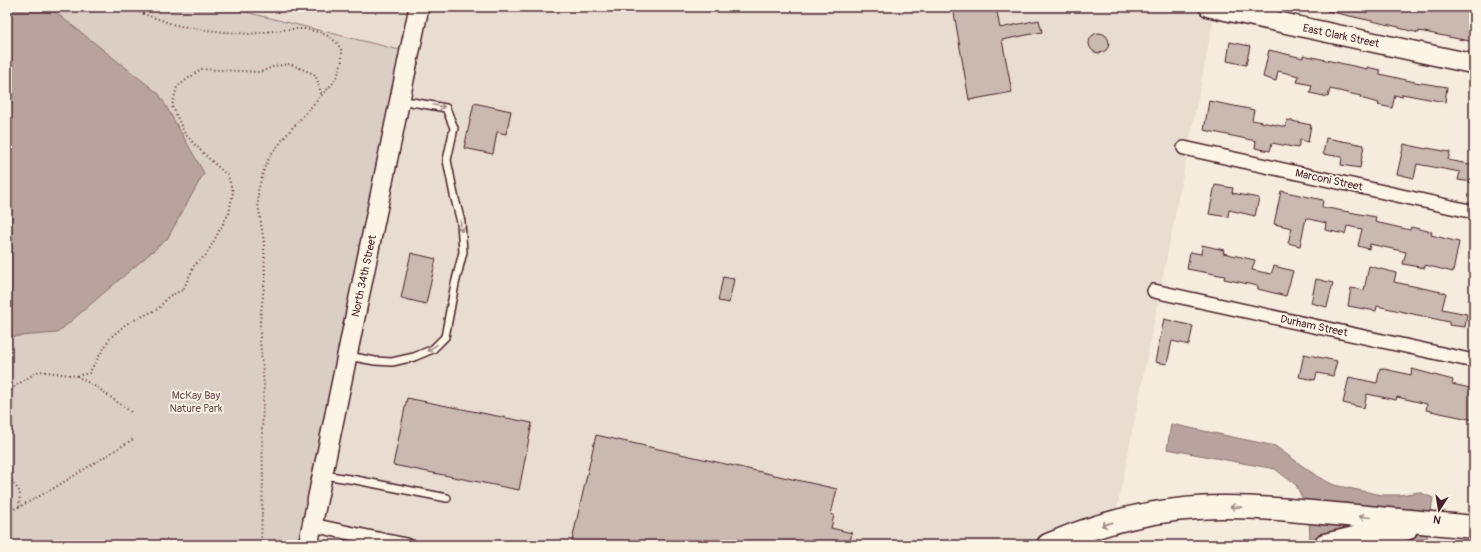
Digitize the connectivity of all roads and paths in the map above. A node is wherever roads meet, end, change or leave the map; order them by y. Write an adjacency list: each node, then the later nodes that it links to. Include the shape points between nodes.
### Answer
1 (124, 7): 5 (path, via 175,25 205,30 249,34 291,29 319,32 337,43 342,51 338,74)
2 (419, 7): 6 (street, North 34th Street)
3 (1212, 8): 4 (street, East Clark Street)
4 (1474, 64)
5 (322, 96): 12 (path, via 314,74 290,64 260,72 201,69 177,87 172,106 185,134 228,176 233,192 229,213 206,255 195,264 184,290 169,296 158,309 126,324 110,338 89,373); 24 (path, via 272,153 264,166 258,191 265,278 260,321 264,384)
6 (400, 100): 10 (street, North 34th Street); 10 (lane, one-way to 10, via 446,108 454,128 447,160 462,222 463,252 445,337 433,349 392,362)
7 (1184, 148): 8 (street, Marconi Street)
8 (1474, 212)
9 (1154, 291): 11 (street, Durham Street)
10 (347, 356): 17 (street, North 34th Street)
11 (1474, 361)
12 (77, 376): 13 (path, via 40,371 15,386); 14 (path)
13 (7, 397)
14 (131, 412)
15 (135, 438): 19 (path)
16 (7, 474): 19 (path, via 20,492)
17 (322, 475): 18 (lane); 22 (street, North 34th Street)
18 (447, 498)
19 (19, 507): 20 (path)
20 (7, 512)
21 (1474, 518): 28 (highway)
22 (312, 525): 25 (street, North 34th Street); 26 (street)
23 (1474, 527): 27 (highway, one-way to 27, via 1274,509 1220,507 1127,518)
24 (261, 545)
25 (308, 545)
26 (406, 545)
27 (1048, 545)
28 (1325, 545)

